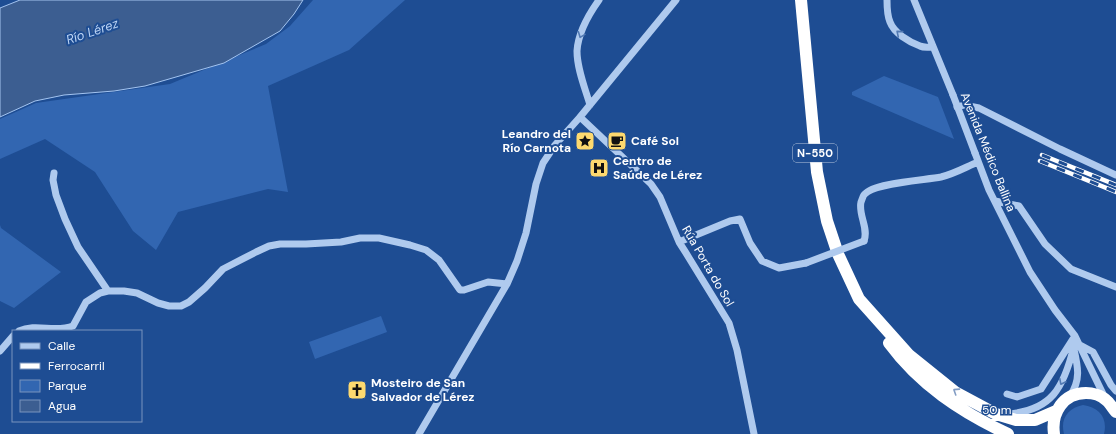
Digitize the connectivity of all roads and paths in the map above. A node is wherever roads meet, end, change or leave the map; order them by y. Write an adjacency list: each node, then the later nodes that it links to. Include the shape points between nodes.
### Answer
1 (598, 0): 7 (street, one-way to 7, via 581,34 577,51)
2 (676, 0): 7 (street)
3 (800, 0): 18 (highway, N-550, via 816,172 827,221)
4 (887, 0): 6 (street, one-way to 4, via 920,46 894,29 887,13)
5 (914, 0): 6 (street, Avenida Médico Ballina)
6 (932, 47): 8 (street, Avenida Médico Ballina, bridge)
7 (590, 106): 9 (street)
8 (958, 107): 10 (street, Avenida Médico Ballina, bridge); 12 (street, via 964,105 979,108)
9 (580, 117): 14 (street, Rúa Porta do Sol, via 656,190); 15 (street, via 543,163 526,233)
10 (978, 162): 13 (street, Avenida Médico Ballina); 14 (street, bridge, via 942,176 874,188 865,193 861,203 867,234 864,240 806,262 779,268 762,261 750,243 740,219)
11 (54, 173): 17 (street, via 56,195 65,219 78,247)
12 (1116, 175)
13 (995, 201): 16 (street, via 1019,206 1045,244 1071,269); 23 (street, Avenida Médico Ballina, via 1030,272 1067,326)
14 (679, 242): 33 (street, Rúa Porta do Sol, via 722,310 734,337)
15 (507, 284): 17 (street, via 488,282 460,290 439,260 426,250 387,239 360,238 341,242 269,246 223,269 205,288 181,306 158,303 137,293); 32 (street)
16 (1116, 287)
17 (108, 291): 20 (street, via 86,302 73,326)
18 (859, 299): 31 (highway, N-550, one-way to 18, via 955,392 909,355); 34 (highway, N-550, via 902,360 928,386 982,422)
19 (21, 330): 21 (street)
20 (50, 330)
21 (50, 330)
22 (12, 337): 24 (street)
23 (1075, 343): 25 (street, via 1093,352 1110,385); 26 (street, via 1041,389 1017,397); 27 (street, Avenida Médico Ballina, via 1078,376 1076,388); 28 (street, Avenida Médico Ballina); 31 (street, one-way to 31, via 1068,370 1057,392 1040,406 1017,413)
24 (0, 351)
25 (1116, 391)
26 (1007, 394)
27 (1070, 397): 28 (highway, via 1080,393 1093,394); 29 (highway, N-550)
28 (1106, 400): 30 (highway)
29 (1056, 411): 31 (highway, N-550, via 1035,420 1016,420); 35 (highway)
30 (1116, 412)
31 (996, 414)
32 (419, 434)
33 (754, 434)
34 (1008, 434)
35 (1054, 434)

